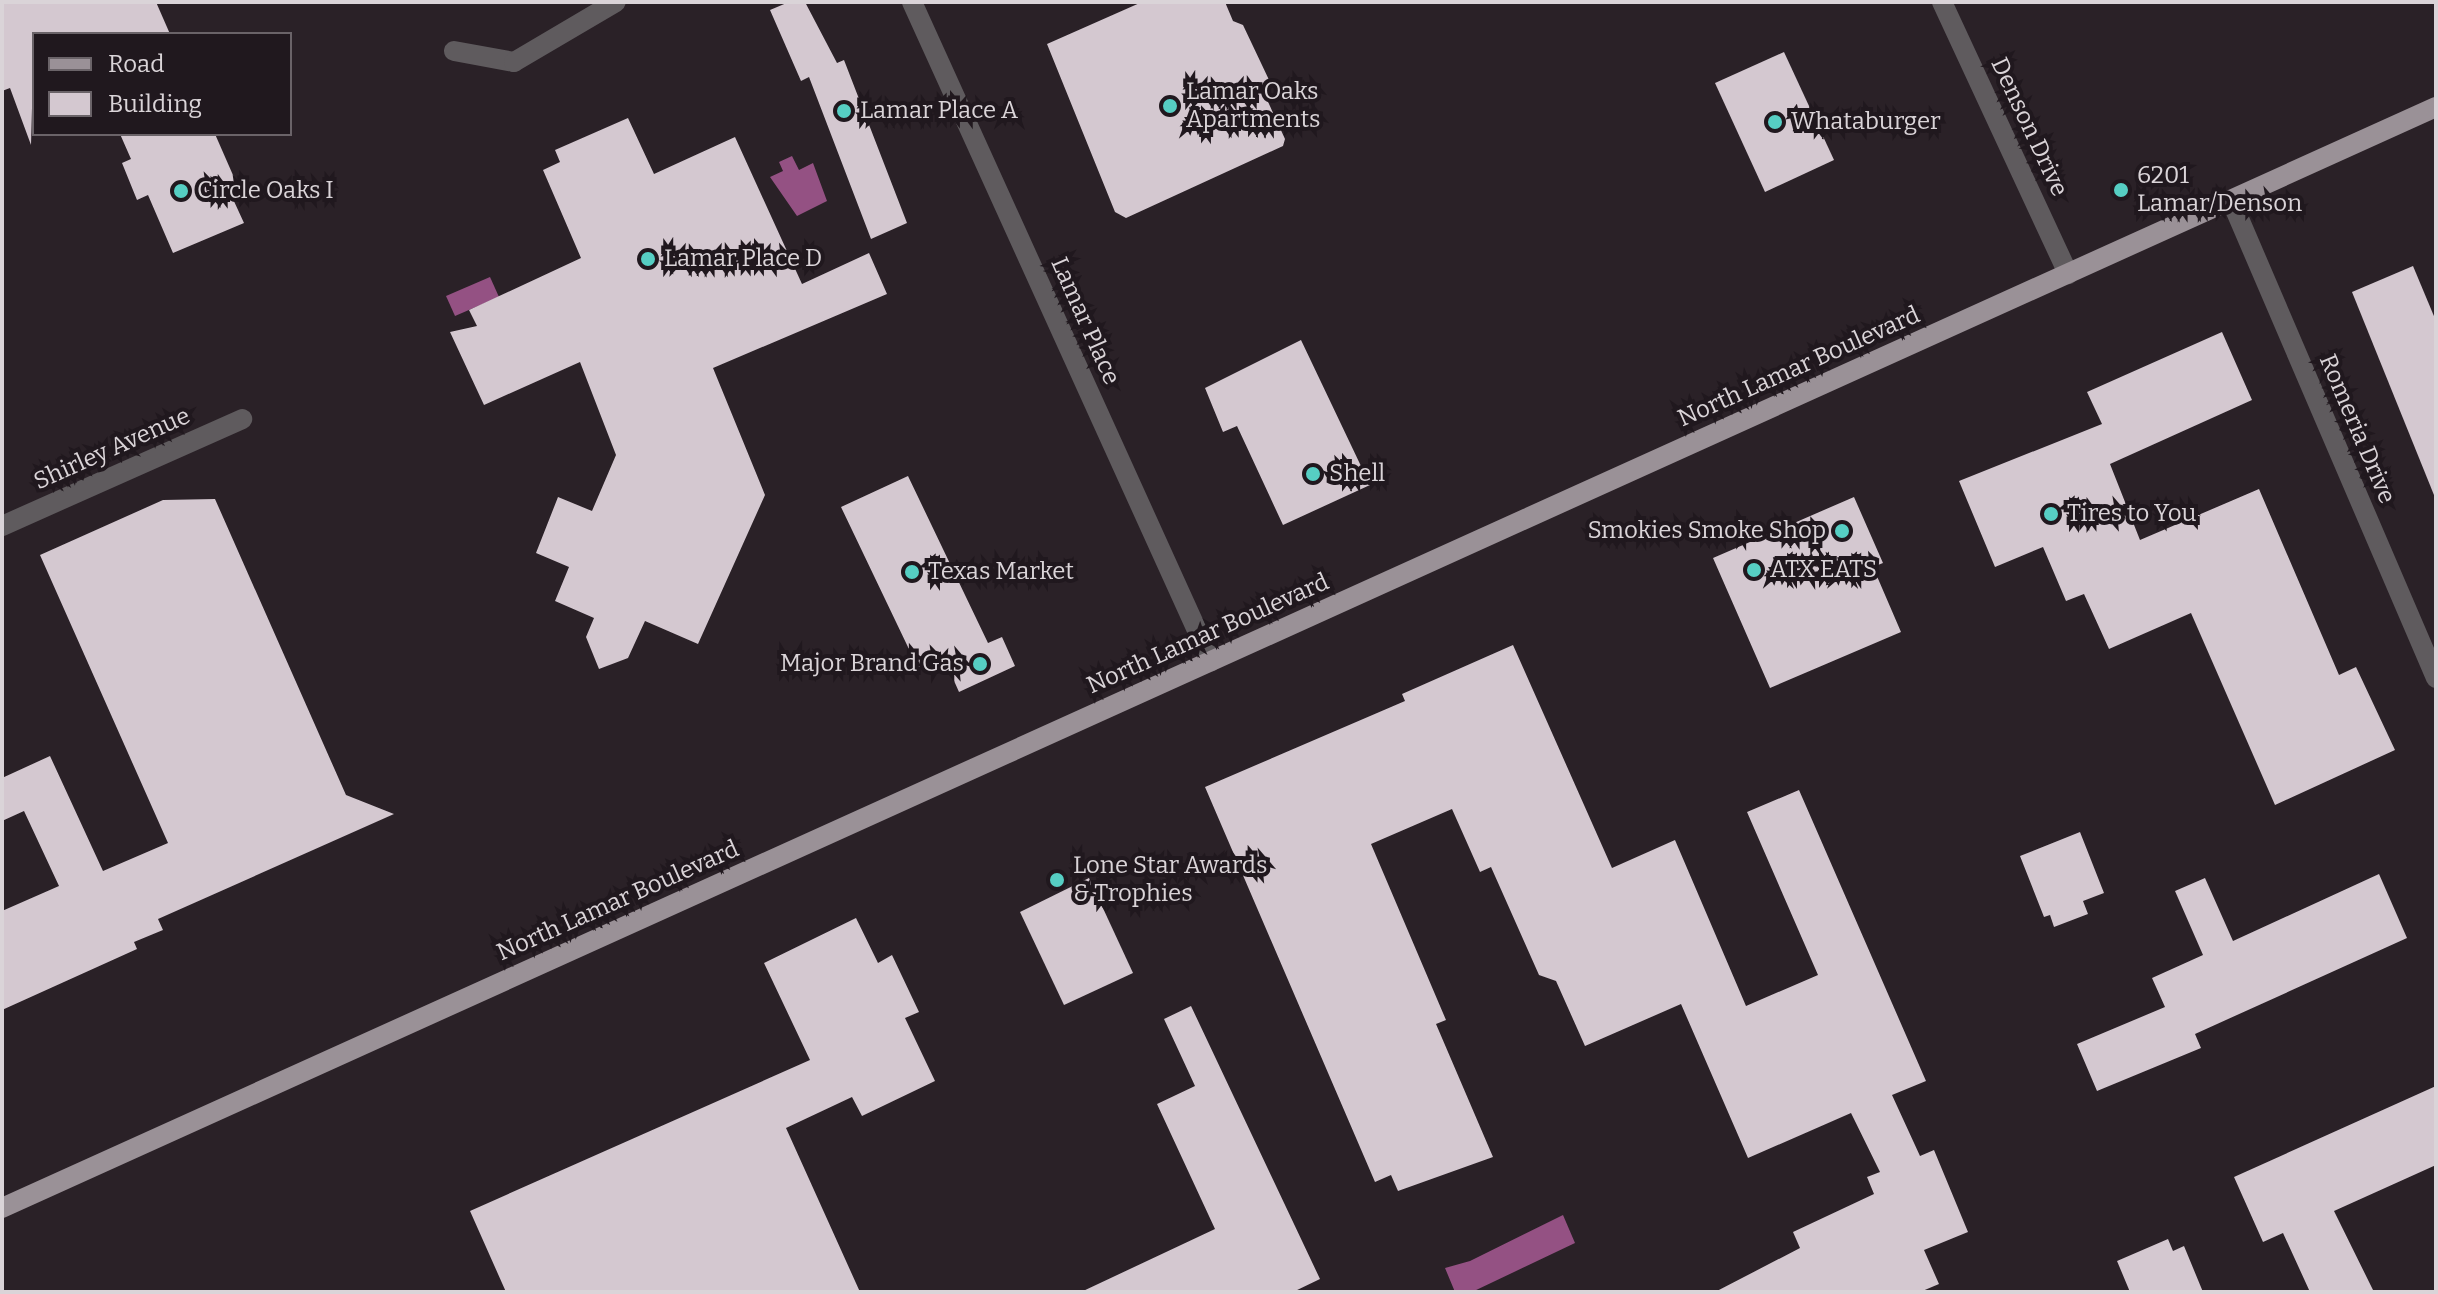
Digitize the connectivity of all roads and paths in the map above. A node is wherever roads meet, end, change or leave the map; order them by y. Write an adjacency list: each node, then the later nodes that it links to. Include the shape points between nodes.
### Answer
1 (616, 2): 4 (street, via 514,62)
2 (912, 2): 10 (street, Lamar Place)
3 (1942, 2): 7 (street, Denson Drive)
4 (454, 51)
5 (2436, 107): 6 (main road, North Lamar Boulevard)
6 (2231, 200): 7 (main road, North Lamar Boulevard); 11 (street, Romeria Drive)
7 (2068, 274): 10 (main road, North Lamar Boulevard)
8 (242, 419): 9 (street, Shirley Avenue)
9 (2, 526)
10 (1211, 661): 12 (main road, North Lamar Boulevard)
11 (2436, 678)
12 (2, 1208)

